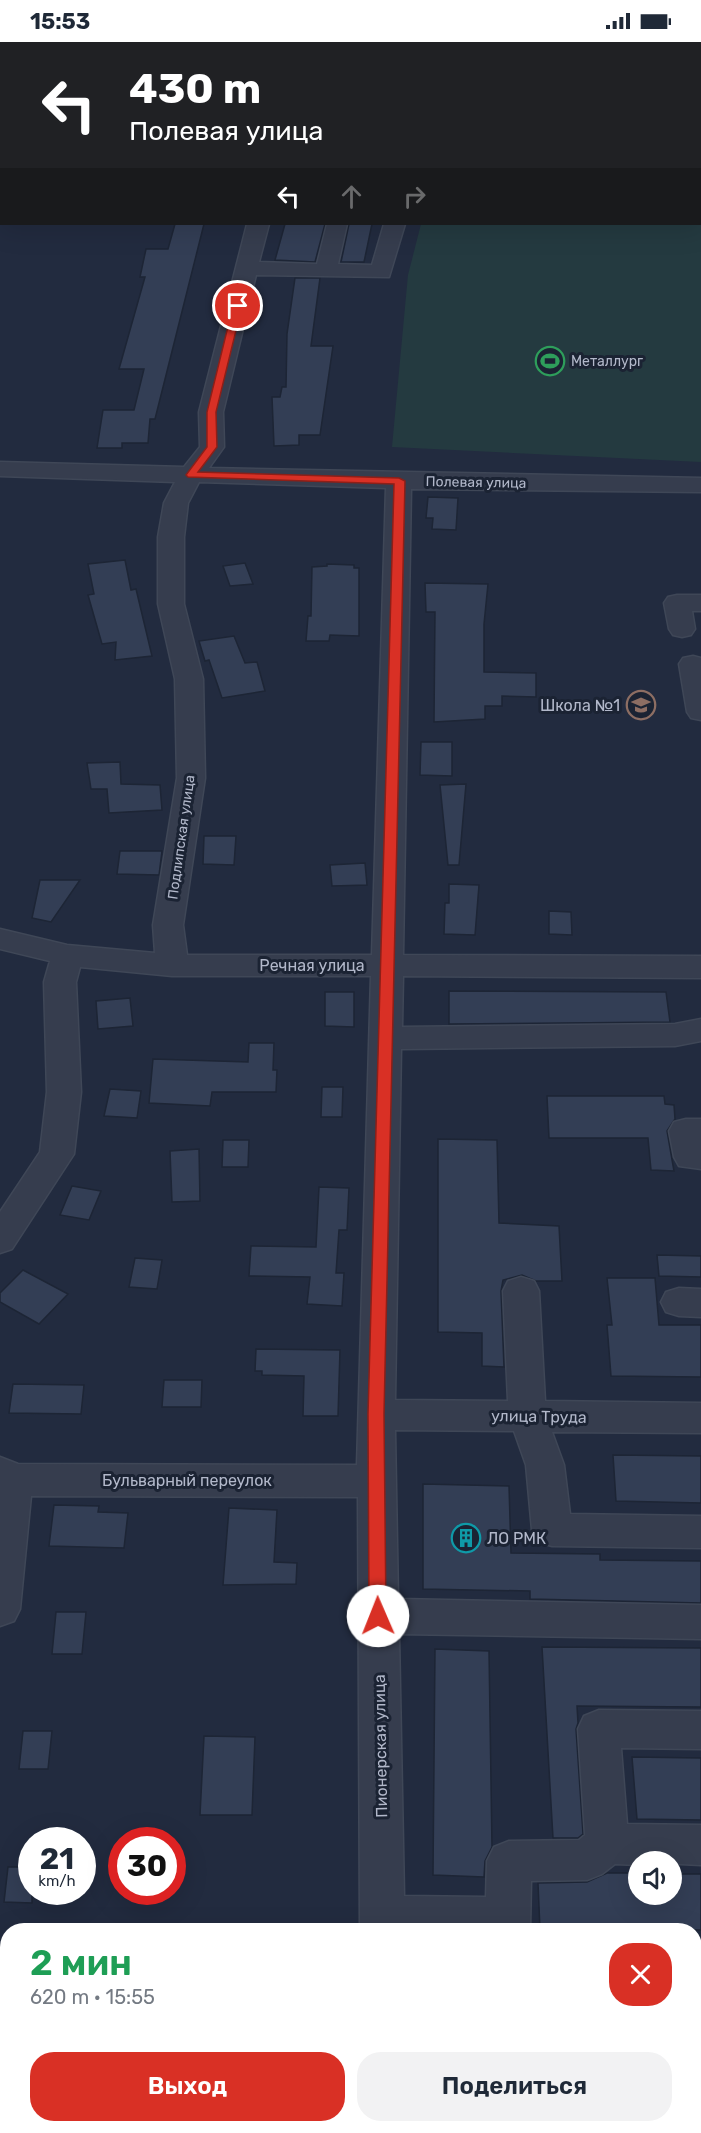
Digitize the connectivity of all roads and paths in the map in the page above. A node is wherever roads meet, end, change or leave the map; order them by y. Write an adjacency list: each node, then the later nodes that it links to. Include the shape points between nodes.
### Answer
1 (258, 225): 4 (street, Подлипская улица)
2 (337, 225): 5 (street)
3 (394, 225): 5 (street, via 381,272)
4 (247, 268): 5 (street); 7 (street, Подлипская улица, via 212,412 212,447)
5 (326, 270)
6 (0, 469): 7 (street, Полевая улица)
7 (191, 475): 8 (street, Полевая улица); 16 (street, Подлипская улица, via 176,503 171,537 171,604 189,679 191,778 168,925)
8 (399, 481): 9 (street, Полевая улица); 17 (street, Пионерская улица)
9 (701, 485)
10 (701, 603): 11 (street, via 677,603)
11 (682, 629)
12 (693, 664): 13 (street)
13 (701, 712)
14 (0, 939): 15 (street, Речная улица)
15 (67, 956): 16 (street, Речная улица); 23 (street, via 60,982 64,1092 57,1154)
16 (172, 965): 17 (street, Речная улица)
17 (389, 965): 18 (street, Речная улица); 20 (street, Пионерская улица)
18 (701, 967)
19 (701, 1030): 20 (street, via 675,1035)
20 (387, 1038): 25 (street, Пионерская улица)
21 (701, 1131): 22 (street, via 686,1131 691,1157)
22 (701, 1157)
23 (0, 1240)
24 (521, 1291): 26 (street)
25 (376, 1414): 26 (street, улица Труда); 29 (street, Пионерская улица)
26 (527, 1416): 27 (street, улица Труда); 30 (street, via 545,1465 552,1530)
27 (701, 1418)
28 (7, 1476): 29 (street, Бульварный переулок); 31 (street)
29 (376, 1481): 32 (street, Пионерская улица)
30 (701, 1532)
31 (0, 1609)
32 (378, 1616): 33 (street); 37 (street, Пионерская улица)
33 (701, 1622)
34 (701, 1730): 35 (street, via 599,1729)
35 (608, 1844): 36 (street); 38 (street, via 587,1860 508,1861)
36 (701, 1845)
37 (382, 1923)
38 (508, 1923)

